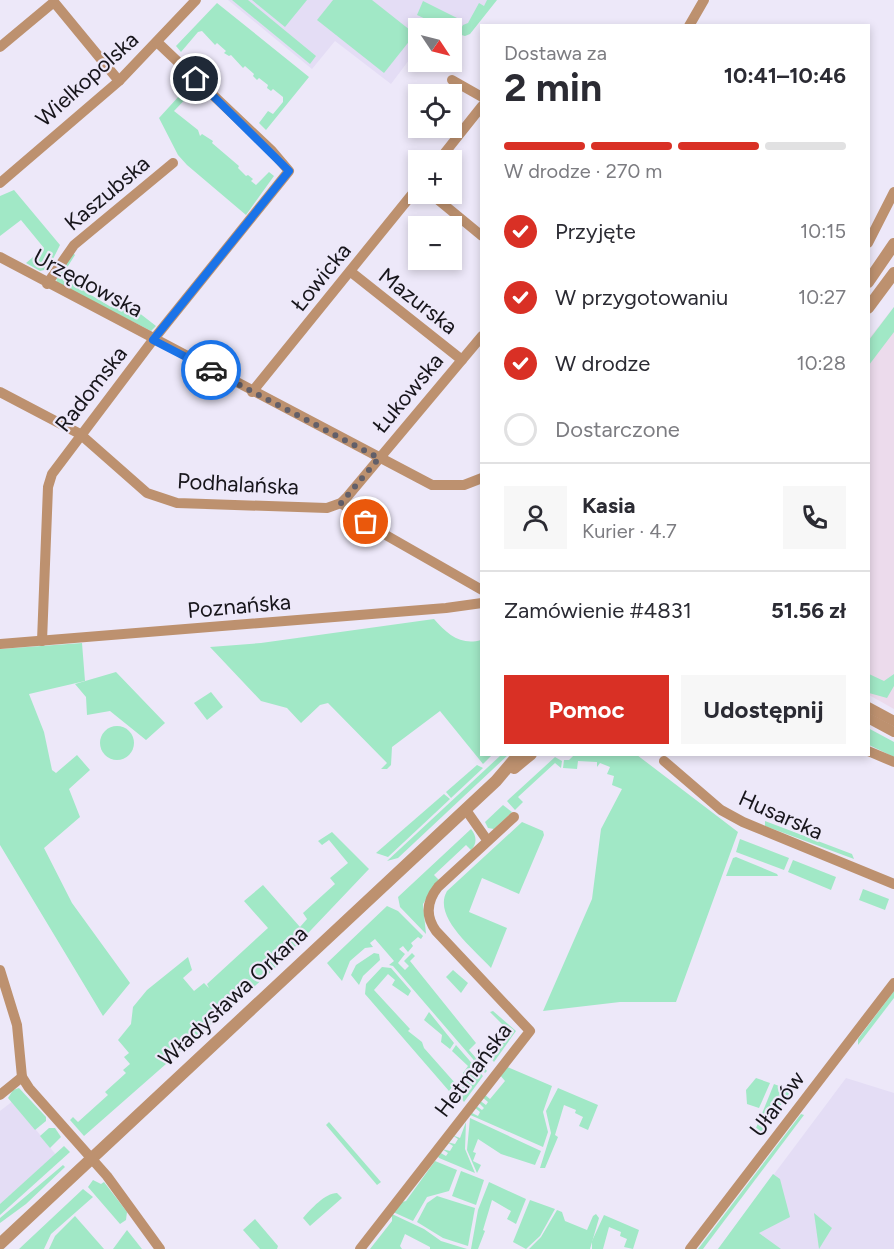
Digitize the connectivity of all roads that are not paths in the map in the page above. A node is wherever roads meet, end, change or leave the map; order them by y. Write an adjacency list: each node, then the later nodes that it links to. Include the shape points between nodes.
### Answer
1 (704, 0): 4 (street)
2 (54, 1): 6 (street); 8 (street)
3 (190, 2): 5 (street, Wielkopolska)
4 (690, 24)
5 (157, 42): 8 (street, Wielkopolska); 27 (street, Radomska, via 289,171)
6 (0, 47)
7 (452, 80): 9 (street)
8 (119, 81): 13 (street, Wielkopolska)
9 (480, 96)
10 (480, 109): 11 (street)
11 (448, 150)
12 (173, 163): 24 (street, Kaszubska, via 74,245)
13 (0, 183)
14 (894, 192): 18 (street)
15 (408, 200): 21 (street, Łowicka)
16 (443, 204): 17 (street)
17 (480, 234)
18 (870, 239)
19 (894, 244): 23 (street)
20 (0, 257): 24 (street, Urzędowska)
21 (351, 272): 28 (street, Mazurska); 30 (street, Łowicka)
22 (894, 273): 25 (street)
23 (870, 279)
24 (47, 284): 27 (street, Urzędowska)
25 (870, 306)
26 (480, 338): 28 (street, Łukowska)
27 (153, 340): 30 (street, Urzędowska); 31 (street, Radomska)
28 (462, 360): 32 (street, Łukowska)
29 (0, 392): 31 (street, Podhalańska)
30 (252, 392): 32 (street, Urzędowska)
31 (80, 434): 34 (street, Podhalańska, via 147,493 166,500 318,508); 37 (street, Radomska, via 52,474 48,487)
32 (379, 458): 33 (street, Urzędowska, via 432,485 464,485); 34 (street, Łukowska)
33 (480, 479)
34 (341, 503): 35 (street, via 384,534)
35 (480, 589)
36 (480, 603): 37 (street, Poznańska)
37 (42, 641): 38 (street, Poznańska)
38 (0, 644)
39 (870, 708): 41 (street)
40 (870, 719): 42 (street)
41 (894, 721)
42 (894, 732)
43 (870, 752): 47 (street)
44 (517, 756): 48 (street, Władysława Orkana)
45 (528, 756): 48 (street, Władysława Orkana)
46 (664, 761): 52 (street, Husarska, via 721,810 743,822)
47 (894, 762)
48 (496, 781): 49 (street, Władysława Orkana)
49 (466, 810): 51 (street); 57 (street, Władysława Orkana)
50 (514, 817): 51 (street)
51 (487, 840): 60 (street, Hetmańska, via 436,889 428,906 429,917 436,931 530,1031)
52 (894, 884)
53 (0, 970): 55 (street, via 17,1025)
54 (894, 982): 61 (street, Ułanów)
55 (22, 1077): 56 (street); 57 (street)
56 (0, 1095)
57 (91, 1159): 58 (street, Władysława Orkana); 59 (street)
58 (0, 1244)
59 (160, 1249)
60 (360, 1249)
61 (690, 1249)

